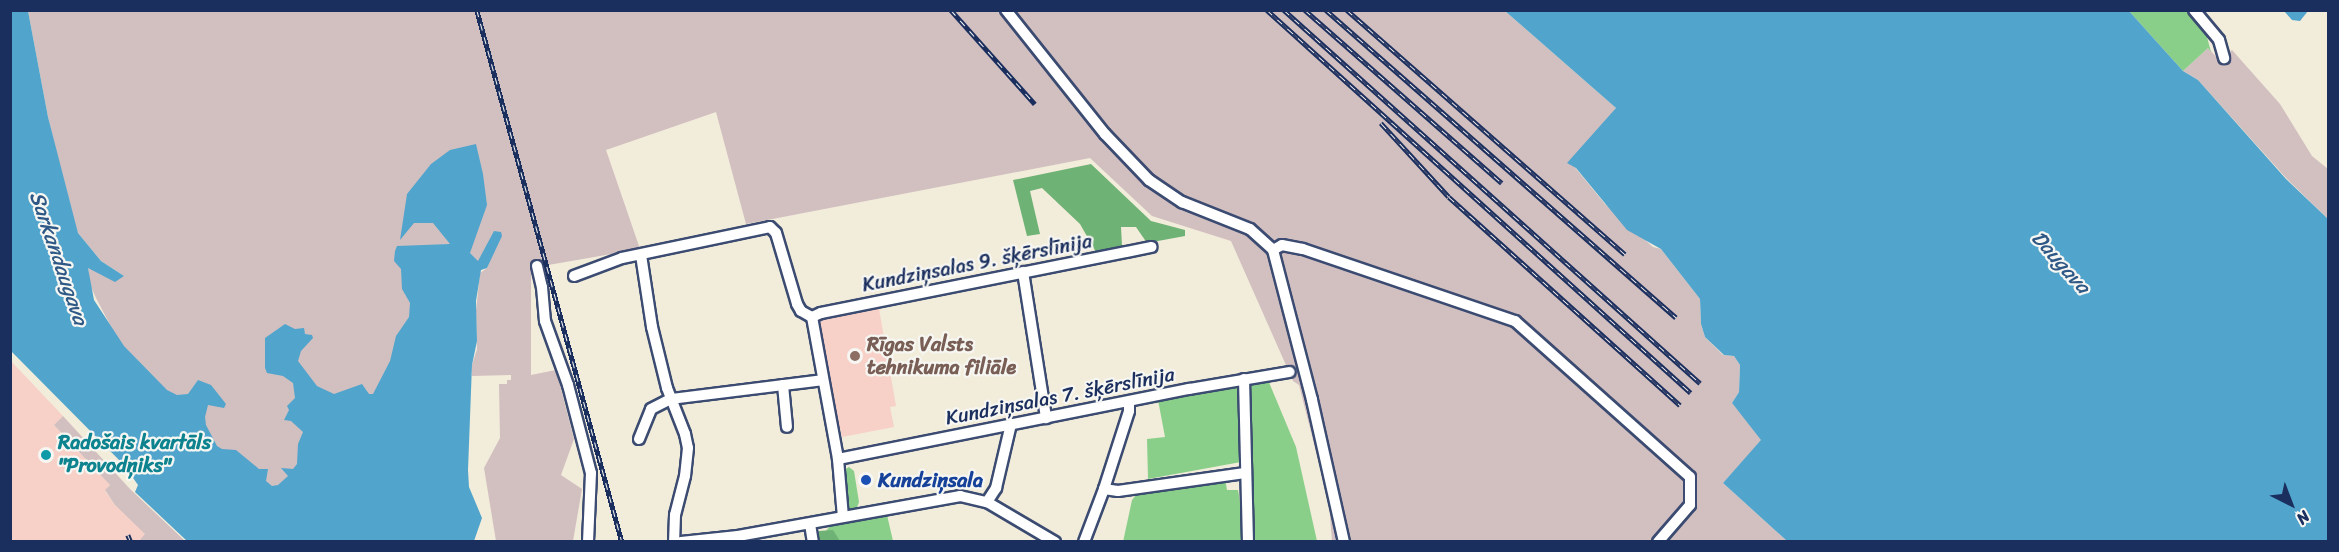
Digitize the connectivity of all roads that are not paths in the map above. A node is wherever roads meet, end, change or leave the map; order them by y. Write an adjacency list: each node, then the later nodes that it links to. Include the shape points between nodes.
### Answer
1 (1006, 10): 5 (street, via 1140,172 1182,202 1250,229)
2 (2194, 10): 3 (street, via 2219,40)
3 (2223, 58)
4 (1150, 247): 8 (street, Kundziņsalas 9. šķērslīnija)
5 (1273, 250): 34 (street, via 1315,410); 35 (street, via 1282,245 1303,249 1515,321 1690,477 1690,505)
6 (641, 255): 9 (street); 10 (street, via 773,228 796,304); 15 (street, via 652,327)
7 (537, 266): 27 (street, via 545,321 568,385 591,473)
8 (1023, 272): 10 (street, Kundziņsalas 9. šķērslīnija); 17 (street)
9 (574, 276)
10 (812, 317): 13 (street)
11 (1290, 372): 12 (street, Kundziņsalas 7. šķērslīnija)
12 (1244, 379): 16 (street, Kundziņsalas 7. šķērslīnija); 22 (street)
13 (823, 380): 14 (street); 21 (street)
14 (783, 385): 15 (street); 19 (street)
15 (671, 399): 20 (street, via 651,409); 28 (street, via 688,448)
16 (1129, 402): 17 (street, Kundziņsalas 7. šķērslīnija); 23 (street)
17 (1046, 418): 18 (street, Kundziņsalas 7. šķērslīnija)
18 (1011, 424): 21 (street, Kundziņsalas 7. šķērslīnija); 24 (street, via 996,489)
19 (787, 426)
20 (639, 439)
21 (838, 459): 25 (street)
22 (1245, 473): 23 (street, via 1118,491); 33 (street)
23 (1104, 489): 32 (street)
24 (987, 502): 25 (street, via 960,496); 31 (street)
25 (843, 518): 26 (street)
26 (810, 524): 29 (street); 30 (street)
27 (588, 542)
28 (674, 542)
29 (681, 542)
30 (813, 542)
31 (1055, 542)
32 (1084, 542)
33 (1248, 542)
34 (1344, 542)
35 (1658, 542)

